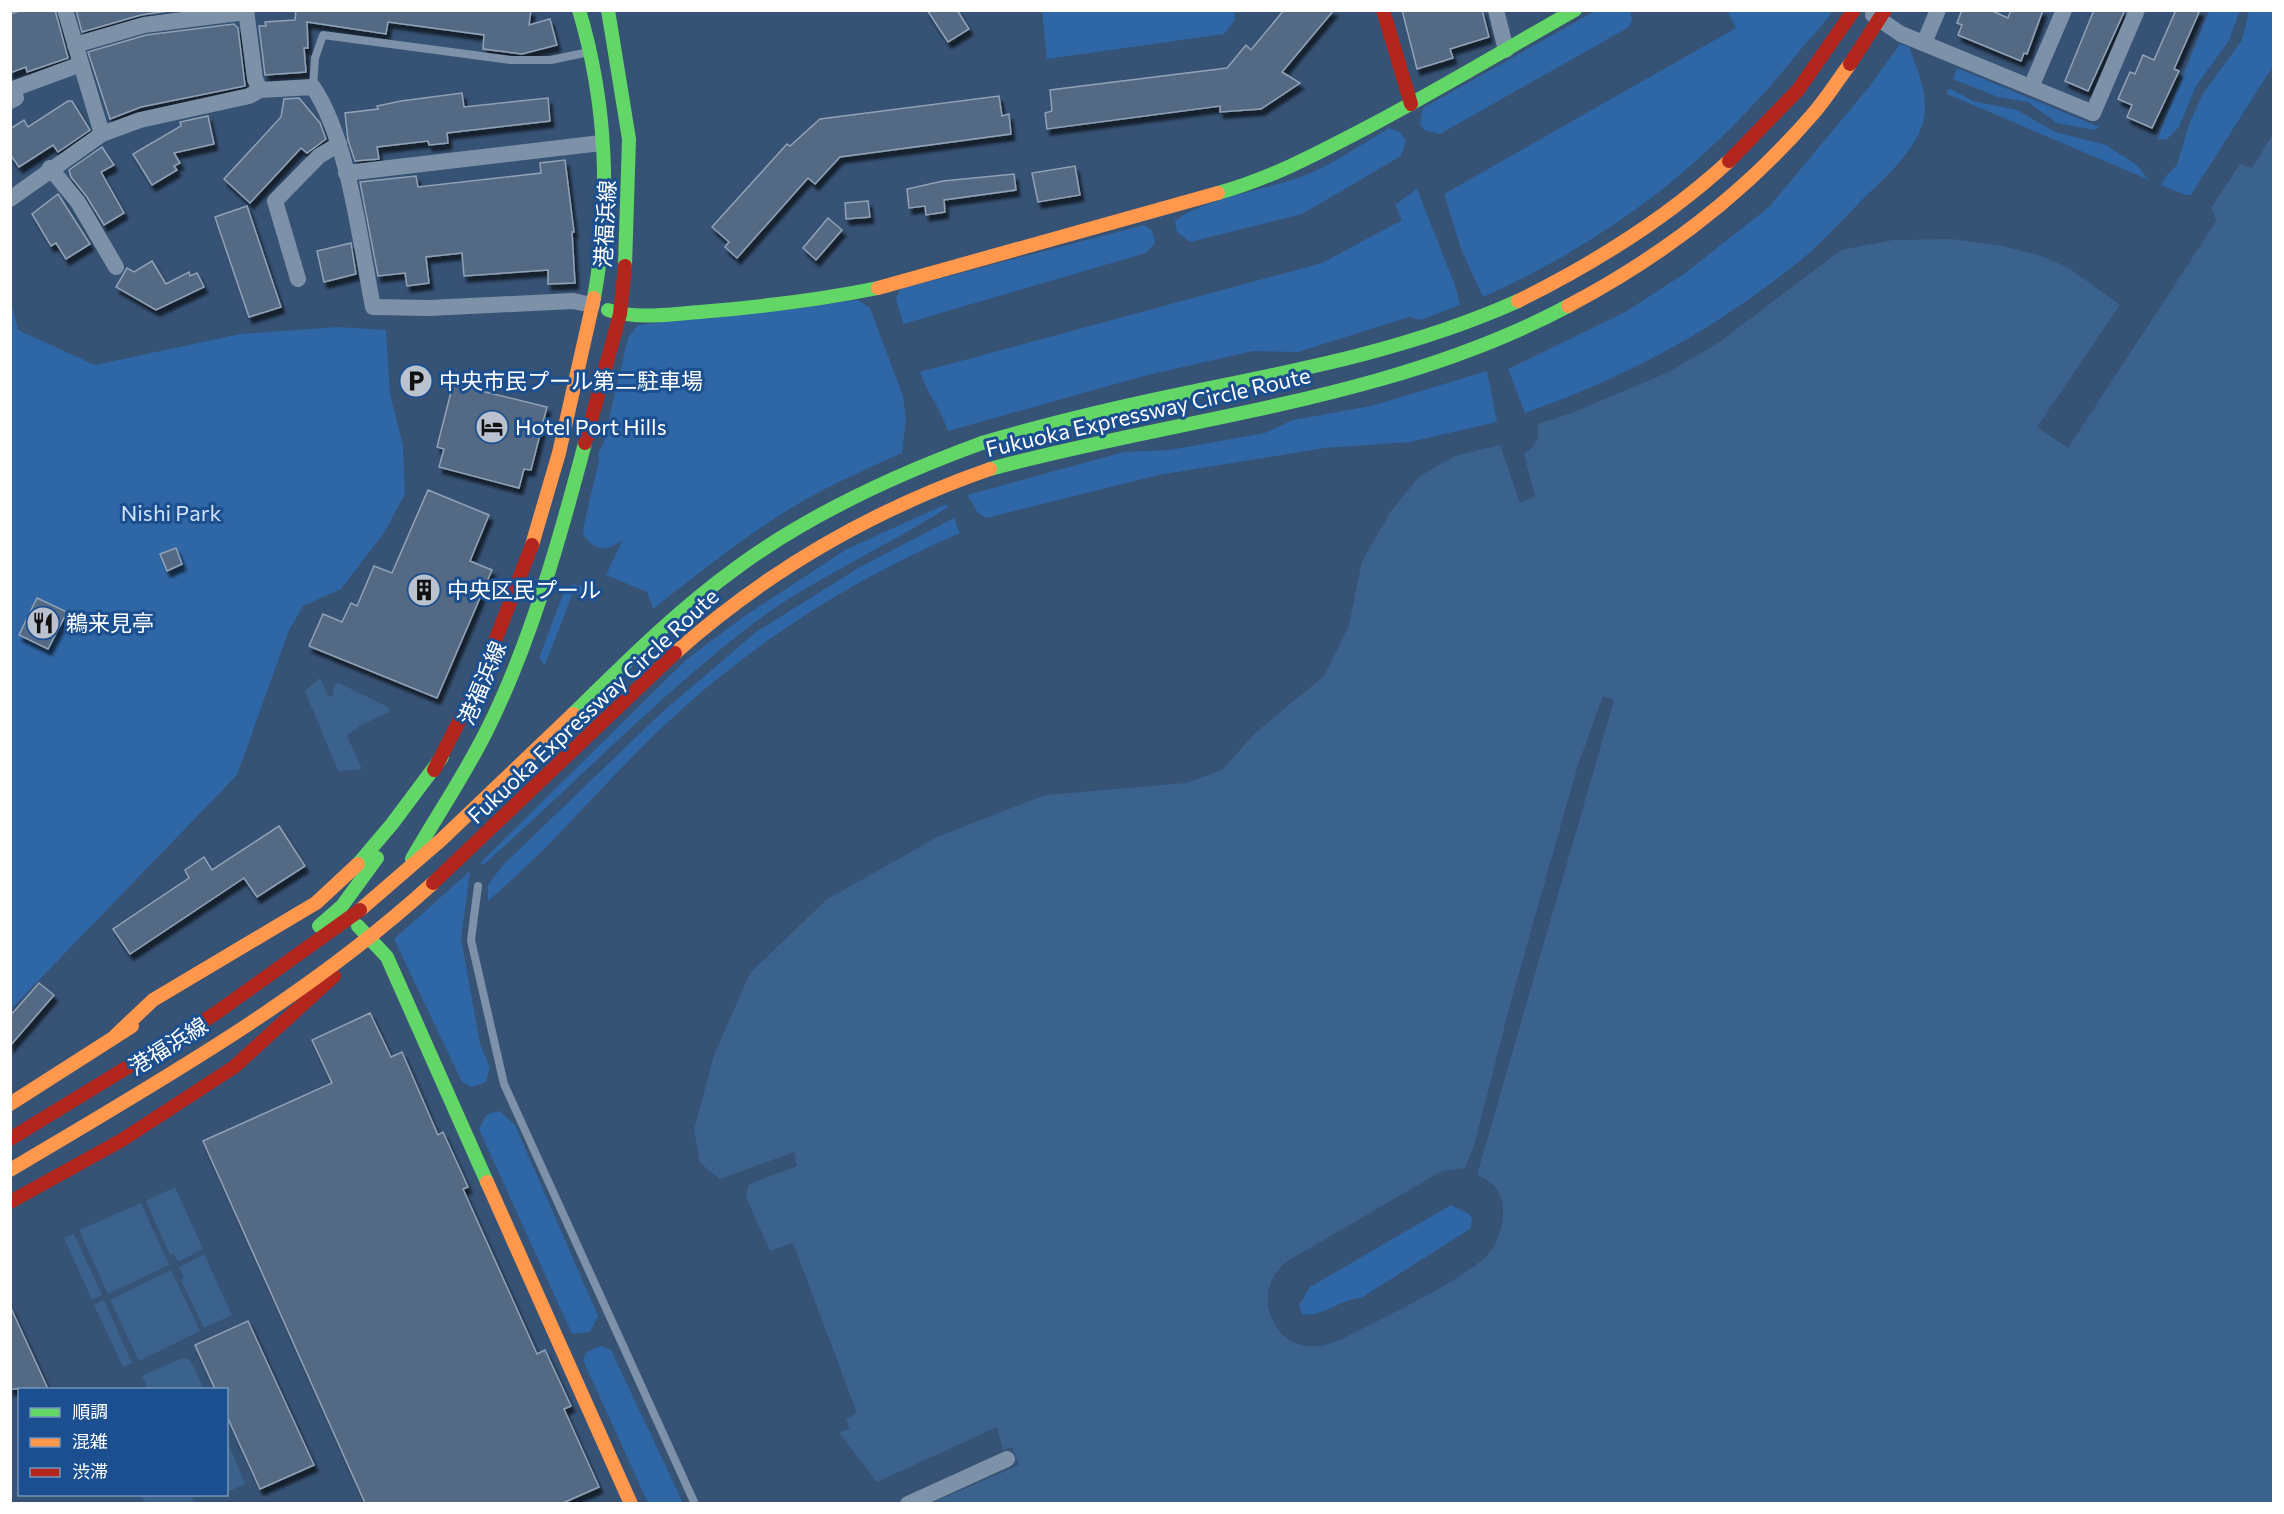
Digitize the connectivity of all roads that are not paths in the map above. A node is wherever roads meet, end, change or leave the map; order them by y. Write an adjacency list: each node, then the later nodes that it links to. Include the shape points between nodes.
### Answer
1 (65, 10): 15 (street)
2 (579, 10): 17 (main road, 港福浜線)
3 (608, 10): 33 (main road, 港福浜線, via 629,139 628,242)
4 (1383, 10): 23 (main road)
5 (1496, 10): 16 (street)
6 (1575, 10): 16 (main road)
7 (1854, 10): 40 (main road, Fukuoka Expressway Circle Route, bridge, via 1790,100 1709,181 1662,218 1570,276 1526,298 1465,324 1355,358 1042,425 982,443 864,492 754,555 701,596 411,867 332,933 184,1035)
8 (1866, 10): 14 (street, via 1901,34)
9 (1885, 10): 41 (main road, Fukuoka Expressway Circle Route, bridge, via 1811,116 1728,201 1679,239 1583,300 1475,348 1362,385 1112,437 960,478 876,516 770,577 647,679 429,887 349,953 200,1056)
10 (1938, 10): 14 (street)
11 (2064, 10): 20 (street)
12 (2137, 10): 20 (street, via 2093,113)
13 (246, 11): 15 (street, via 144,25); 21 (street, via 255,79)
14 (1924, 43): 20 (street)
15 (75, 45): 18 (street)
16 (1506, 50): 23 (main road)
17 (590, 52): 19 (lane, via 550,60 511,60 324,35 315,58); 25 (main road, 港福浜線)
18 (81, 64): 22 (street, via 14,88 15,98); 24 (street)
19 (313, 87): 21 (street); 26 (street, via 327,108)
20 (2031, 87)
21 (260, 90): 24 (street, via 249,96 140,120)
22 (10, 101)
23 (1411, 104): 33 (main road, via 1310,158 1249,184 877,288 788,305)
24 (102, 134): 27 (street)
25 (601, 143): 28 (street); 32 (main road, 港福浜線, via 603,215 600,266)
26 (339, 144): 28 (street); 31 (street, via 319,156 275,201)
27 (50, 168): 29 (street); 30 (street, via 78,202)
28 (346, 173): 32 (street, via 373,307 573,301)
29 (10, 199)
30 (116, 267)
31 (298, 279)
32 (592, 305): 33 (main road); 34 (main road, 港福浜線, via 558,456 527,565 492,657)
33 (620, 314): 37 (main road, 港福浜線, via 558,545 514,666 486,732 458,783 412,860)
34 (442, 757): 36 (main road, 港福浜線, via 405,821); 38 (main road, via 354,868 315,903 153,1000)
35 (478, 886): 45 (lane, via 471,939 504,1084)
36 (342, 906): 37 (main road); 38 (main road, via 236,962); 40 (main road, 港福浜線, via 236,998)
37 (361, 930): 41 (main road, 港福浜線, via 253,1017); 42 (main road, via 341,970 234,1067 122,1140); 44 (main road, via 387,957)
38 (115, 1036): 39 (main road)
39 (10, 1104)
40 (10, 1140)
41 (10, 1169)
42 (10, 1202)
43 (1006, 1459): 46 (street)
44 (631, 1503)
45 (695, 1503)
46 (908, 1503)

